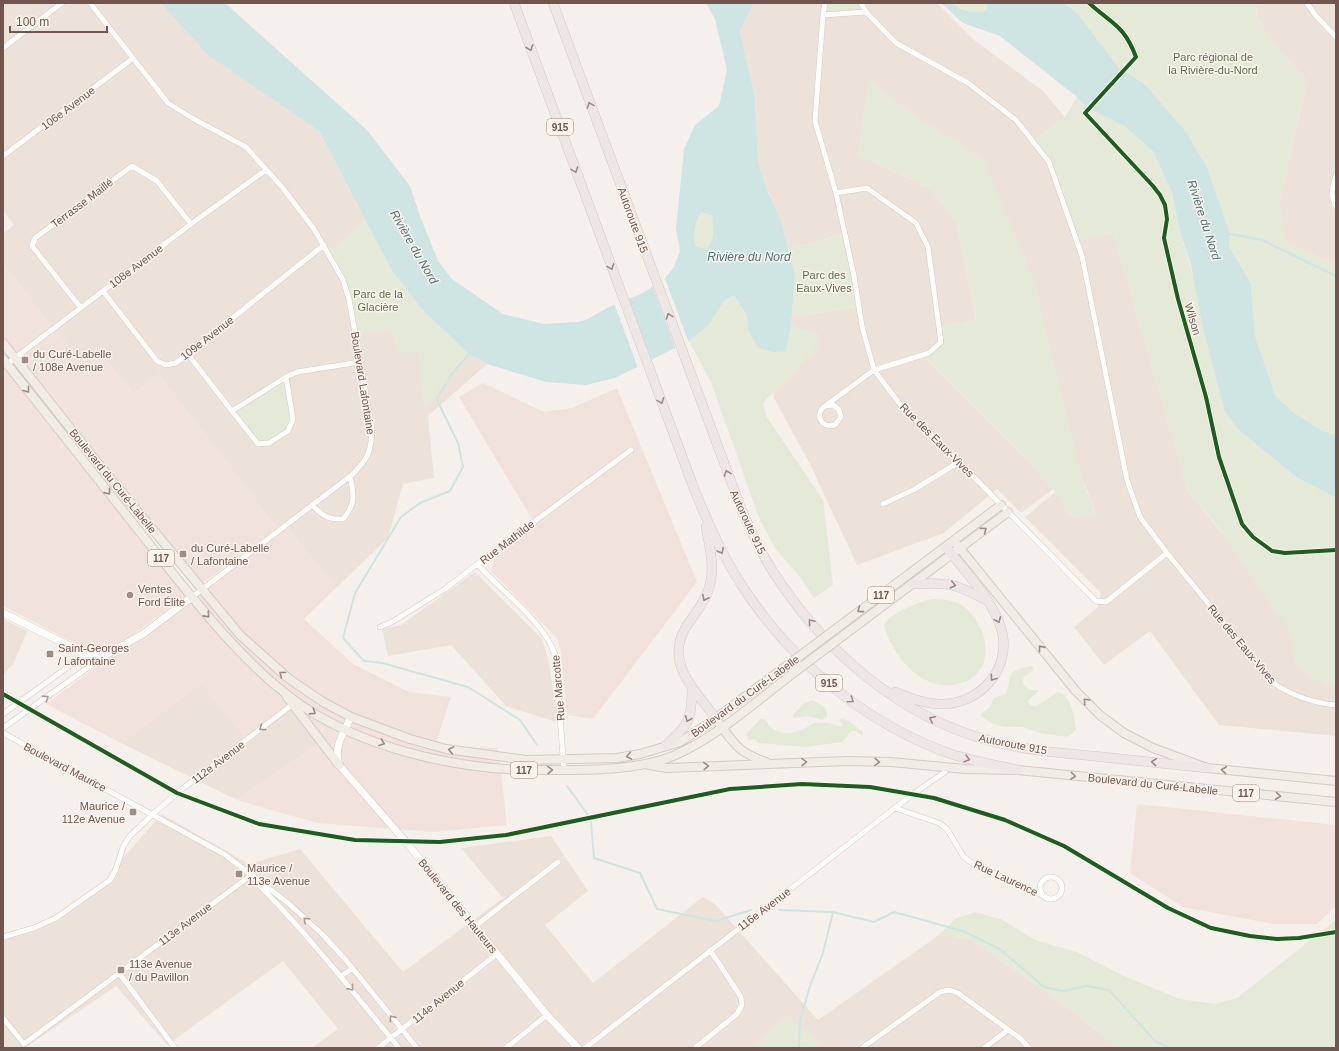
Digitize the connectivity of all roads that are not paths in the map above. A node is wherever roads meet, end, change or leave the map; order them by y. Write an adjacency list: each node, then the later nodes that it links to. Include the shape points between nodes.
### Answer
1 (62, 3): 11 (street)
2 (90, 3): 12 (street, Boulevard Lafontaine)
3 (514, 3): 40 (highway, 915, one-way to 40)
4 (553, 3): 56 (highway, Autoroute 915 / 915, one-way to 4, via 844,658 790,596 767,562 738,503)
5 (825, 3): 9 (street, Rue des Eaux-Vives)
6 (861, 3): 8 (street, Rue des Eaux-Vives)
7 (1307, 3): 10 (street)
8 (866, 12): 9 (street); 44 (street, Rue des Eaux-Vives, via 896,43 968,83 1016,120 1049,162 1082,256 1127,480 1140,517)
9 (823, 14): 16 (street, Rue des Eaux-Vives, via 815,121)
10 (1336, 37)
11 (3, 48)
12 (132, 59): 13 (street, 106e Avenue); 14 (street, Boulevard Lafontaine, via 168,103 246,147)
13 (3, 156)
14 (266, 170): 18 (street, 108e Avenue); 19 (street, Boulevard Lafontaine)
15 (1336, 175): 17 (street, via 1331,192)
16 (836, 193): 27 (street, Rue des Eaux-Vives, via 862,326); 27 (street, via 867,188 916,223 928,247 941,342 929,353)
17 (1336, 206)
18 (191, 224): 20 (street, 108e Avenue); 21 (street, Terrasse Maillé, via 157,181 132,166 35,238 32,246)
19 (324, 245): 23 (street, 109e Avenue); 26 (street, Boulevard Lafontaine, via 343,280)
20 (103, 291): 21 (street, 108e Avenue); 23 (street, 109e Avenue, via 157,360 166,365 176,363)
21 (81, 308): 24 (street, 108e Avenue)
22 (3, 343): 24 (main road, Boulevard du Curé-Labelle / 117)
23 (187, 353): 30 (street)
24 (15, 358): 25 (street, 108e Avenue); 33 (main road, Boulevard du Curé-Labelle / 117)
25 (5, 362): 34 (main road, Boulevard du Curé-Labelle / 117, one-way to 34)
26 (360, 362): 28 (street, via 297,372); 35 (street, Boulevard Lafontaine, via 372,429 372,444 366,460)
27 (874, 370): 29 (street); 32 (street, Rue des Eaux-Vives, via 903,408)
28 (286, 377): 30 (street); 30 (street, via 293,419 288,431 276,439 258,444)
29 (825, 406): 29 (street, via 820,411 819,419 827,426 835,425 841,417 839,410 833,405)
30 (232, 411)
31 (631, 450): 46 (street, Rue Mathilde)
32 (959, 462): 36 (street, via 915,489); 38 (street, Rue des Eaux-Vives)
33 (101, 467): 34 (main road); 48 (main road, Boulevard du Curé-Labelle / 117)
34 (93, 474): 49 (main road, Boulevard du Curé-Labelle / 117, one-way to 49)
35 (350, 476): 37 (street, Boulevard Lafontaine); 37 (street, via 354,495 351,510 343,519 332,520)
36 (883, 504)
37 (312, 505): 48 (street, Boulevard Lafontaine)
38 (1001, 505): 39 (street, Rue des Eaux-Vives); 41 (main road, 117)
39 (1008, 512): 43 (main road, Boulevard du Curé-Labelle, one-way to 39); 44 (street, Rue des Eaux-Vives, via 1096,601 1106,602)
40 (705, 516): 57 (highway, one-way to 57, via 712,561 711,583 704,602 684,631 678,650 681,668); 75 (highway, 915, one-way to 75, via 734,572 763,616 804,661 834,688 876,717 927,744 972,760)
41 (954, 541): 42 (main road, Boulevard du Curé-Labelle / 117); 43 (main road, Boulevard du Curé-Labelle)
42 (946, 547): 45 (highway); 62 (main road, Boulevard du Curé-Labelle / 117, one-way to 62, bridge)
43 (960, 548): 45 (main road, Boulevard du Curé-Labelle); 73 (main road, Boulevard du Curé-Labelle, one-way to 43, via 1141,743 1102,716 1075,690)
44 (1167, 553): 59 (street, Rue des Eaux-Vives, via 1273,683 1289,694 1306,700)
45 (952, 555): 47 (main road, Boulevard du Curé-Labelle); 50 (highway, via 980,588)
46 (477, 564): 52 (street, Rue Mathilde, via 445,589); 68 (street, Rue Marcotte, via 543,632 552,645 556,661)
47 (912, 584): 50 (highway, one-way to 50, via 955,585); 63 (main road, Boulevard du Curé-Labelle, bridge)
48 (201, 590): 49 (street, Boulevard Lafontaine); 61 (main road, Boulevard du Curé-Labelle / 117, one-way to 48, via 323,702 274,667 240,635)
49 (192, 597): 54 (main road, Boulevard Lafontaine, via 143,634); 55 (main road, Boulevard du Curé-Labelle / 117, one-way to 55, via 232,642)
50 (986, 600): 56 (highway, one-way to 56, via 998,620 1004,645 998,671 982,690 964,700 940,704 921,702)
51 (3, 612): 53 (main road)
52 (380, 627)
53 (86, 654): 54 (main road, Boulevard Lafontaine); 60 (street)
54 (107, 654): 64 (street, Boulevard Lafontaine, one-way to 54)
55 (273, 682): 58 (main road); 65 (main road, Boulevard du Curé-Labelle / 117, one-way to 65, via 313,713)
56 (880, 686): 73 (highway, Autoroute 915 / 915, one-way to 56, via 1058,752 993,742 936,721)
57 (692, 690): 62 (highway); 67 (highway, one-way to 67, via 692,707 688,721 683,730)
58 (293, 704): 71 (main road); 80 (street, 112e Avenue, one-way to 80)
59 (1336, 705)
60 (3, 714)
61 (351, 717): 65 (main road); 68 (main road, Boulevard du Curé-Labelle / 117, one-way to 61, via 515,760 446,749 410,739)
62 (716, 718): 63 (main road); 67 (main road, Boulevard du Curé-Labelle / 117, via 680,742)
63 (722, 727): 69 (main road, Boulevard du Curé-Labelle, via 684,751); 70 (main road, via 742,752)
64 (3, 728)
65 (345, 730): 71 (main road, via 336,750); 74 (main road, Boulevard du Curé-Labelle / 117, one-way to 74, via 405,751 447,762 491,768)
66 (3, 733): 80 (street, Boulevard Maurice)
67 (666, 745): 68 (main road, Boulevard du Curé-Labelle / 117, one-way to 68, via 625,757)
68 (564, 760): 74 (street, Rue Marcotte)
69 (646, 764): 70 (main road, Boulevard du Curé-Labelle, one-way to 70, via 667,768); 74 (main road, Boulevard du Curé-Labelle / 117)
70 (770, 764): 72 (main road, Boulevard du Curé-Labelle, one-way to 72, via 856,761)
71 (339, 765): 84 (main road, Boulevard des Hauteurs)
72 (952, 768): 75 (main road, Boulevard du Curé-Labelle); 76 (main road)
73 (1207, 768): 77 (main road, Boulevard du Curé-Labelle / 117, one-way to 73)
74 (564, 770)
75 (1018, 770): 78 (main road, Boulevard du Curé-Labelle / 117, one-way to 78)
76 (945, 772): 79 (street, 116e Avenue)
77 (1336, 781)
78 (1336, 802)
79 (895, 808): 83 (street, Rue Laurence, via 939,822 947,829 963,856 973,864); 86 (street, 116e Avenue)
80 (153, 814): 82 (street, Boulevard Maurice, via 224,854); 85 (street, 112e Avenue, via 130,836 110,880 56,918)
81 (558, 862): 84 (street)
82 (250, 876): 88 (street, Boulevard Maurice, one-way to 82, via 288,903); 89 (street, 113e Avenue); 90 (street, Boulevard Maurice, via 291,918)
83 (1042, 895): 83 (street, Rue Laurence, via 1040,884 1044,879 1058,879 1062,885 1059,895 1049,898)
84 (474, 926): 87 (main road, Boulevard des Hauteurs)
85 (3, 938)
86 (710, 950): 102 (street, 116e Avenue); 103 (street, via 741,997 742,1005 737,1014)
87 (497, 954): 91 (main road, Boulevard des Hauteurs); 93 (street, 114e Avenue)
88 (352, 968): 90 (street); 93 (street, Boulevard Maurice, one-way to 88)
89 (119, 973): 92 (street, 113e Avenue, via 24,1044); 96 (street)
90 (341, 976): 95 (street, Boulevard Maurice, one-way to 95)
91 (548, 1015): 100 (street); 101 (main road, Boulevard des Hauteurs)
92 (3, 1018)
93 (402, 1030): 95 (street, 114e Avenue); 99 (street, Boulevard Maurice)
94 (1008, 1030): 104 (street, via 958,993 949,990 940,992); 105 (street); 106 (street)
95 (391, 1038): 97 (street, 114e Avenue); 98 (street, Boulevard Maurice)
96 (175, 1048)
97 (378, 1048)
98 (399, 1048)
99 (417, 1048)
100 (506, 1048)
101 (578, 1048)
102 (585, 1048)
103 (696, 1048)
104 (862, 1048)
105 (984, 1048)
106 (1029, 1048)

